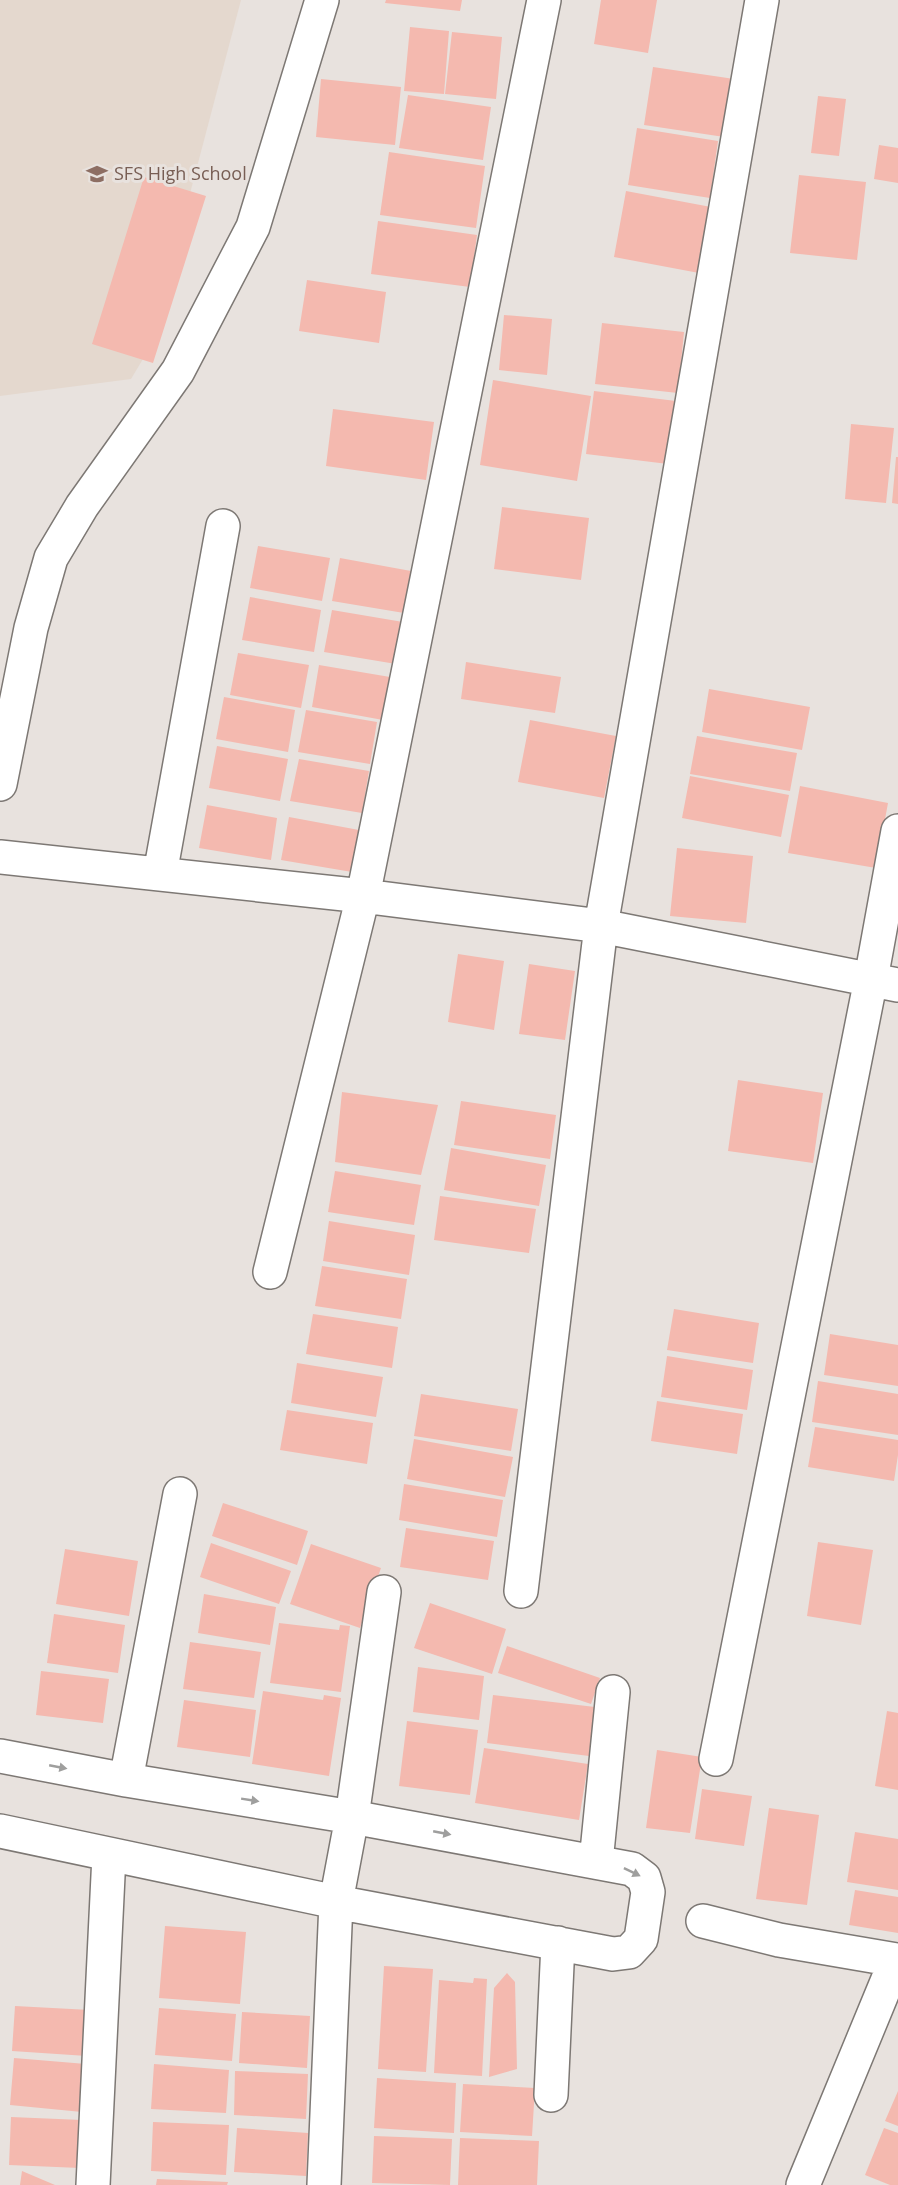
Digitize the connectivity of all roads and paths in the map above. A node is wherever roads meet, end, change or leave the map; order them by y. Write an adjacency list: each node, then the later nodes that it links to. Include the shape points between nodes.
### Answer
1 (322, 0): 5 (street, via 253,227 178,371 82,506 51,558 31,628)
2 (544, 0): 9 (street)
3 (762, 0): 10 (street)
4 (223, 526): 8 (street)
5 (0, 784)
6 (898, 831): 11 (street)
7 (0, 856): 8 (street)
8 (160, 874): 9 (street)
9 (363, 896): 10 (street); 12 (street)
10 (601, 926): 11 (street); 14 (street)
11 (884, 982): 18 (street)
12 (270, 1272)
13 (180, 1494): 19 (street)
14 (521, 1591)
15 (384, 1592): 20 (street)
16 (613, 1692): 23 (street)
17 (0, 1756): 19 (street, one-way to 19)
18 (716, 1759)
19 (126, 1780): 20 (street, one-way to 20)
20 (352, 1817): 23 (street, one-way to 23); 24 (street)
21 (0, 1831): 22 (street)
22 (109, 1855): 24 (street); 29 (street)
23 (596, 1862): 26 (street, one-way to 26, via 632,1869 644,1878 648,1892 641,1939 629,1952 613,1954)
24 (336, 1902): 26 (street); 30 (street)
25 (703, 1921): 27 (street, via 779,1940)
26 (558, 1943): 28 (street)
27 (897, 1960): 31 (street)
28 (551, 2095)
29 (93, 2185)
30 (324, 2185)
31 (803, 2185)

